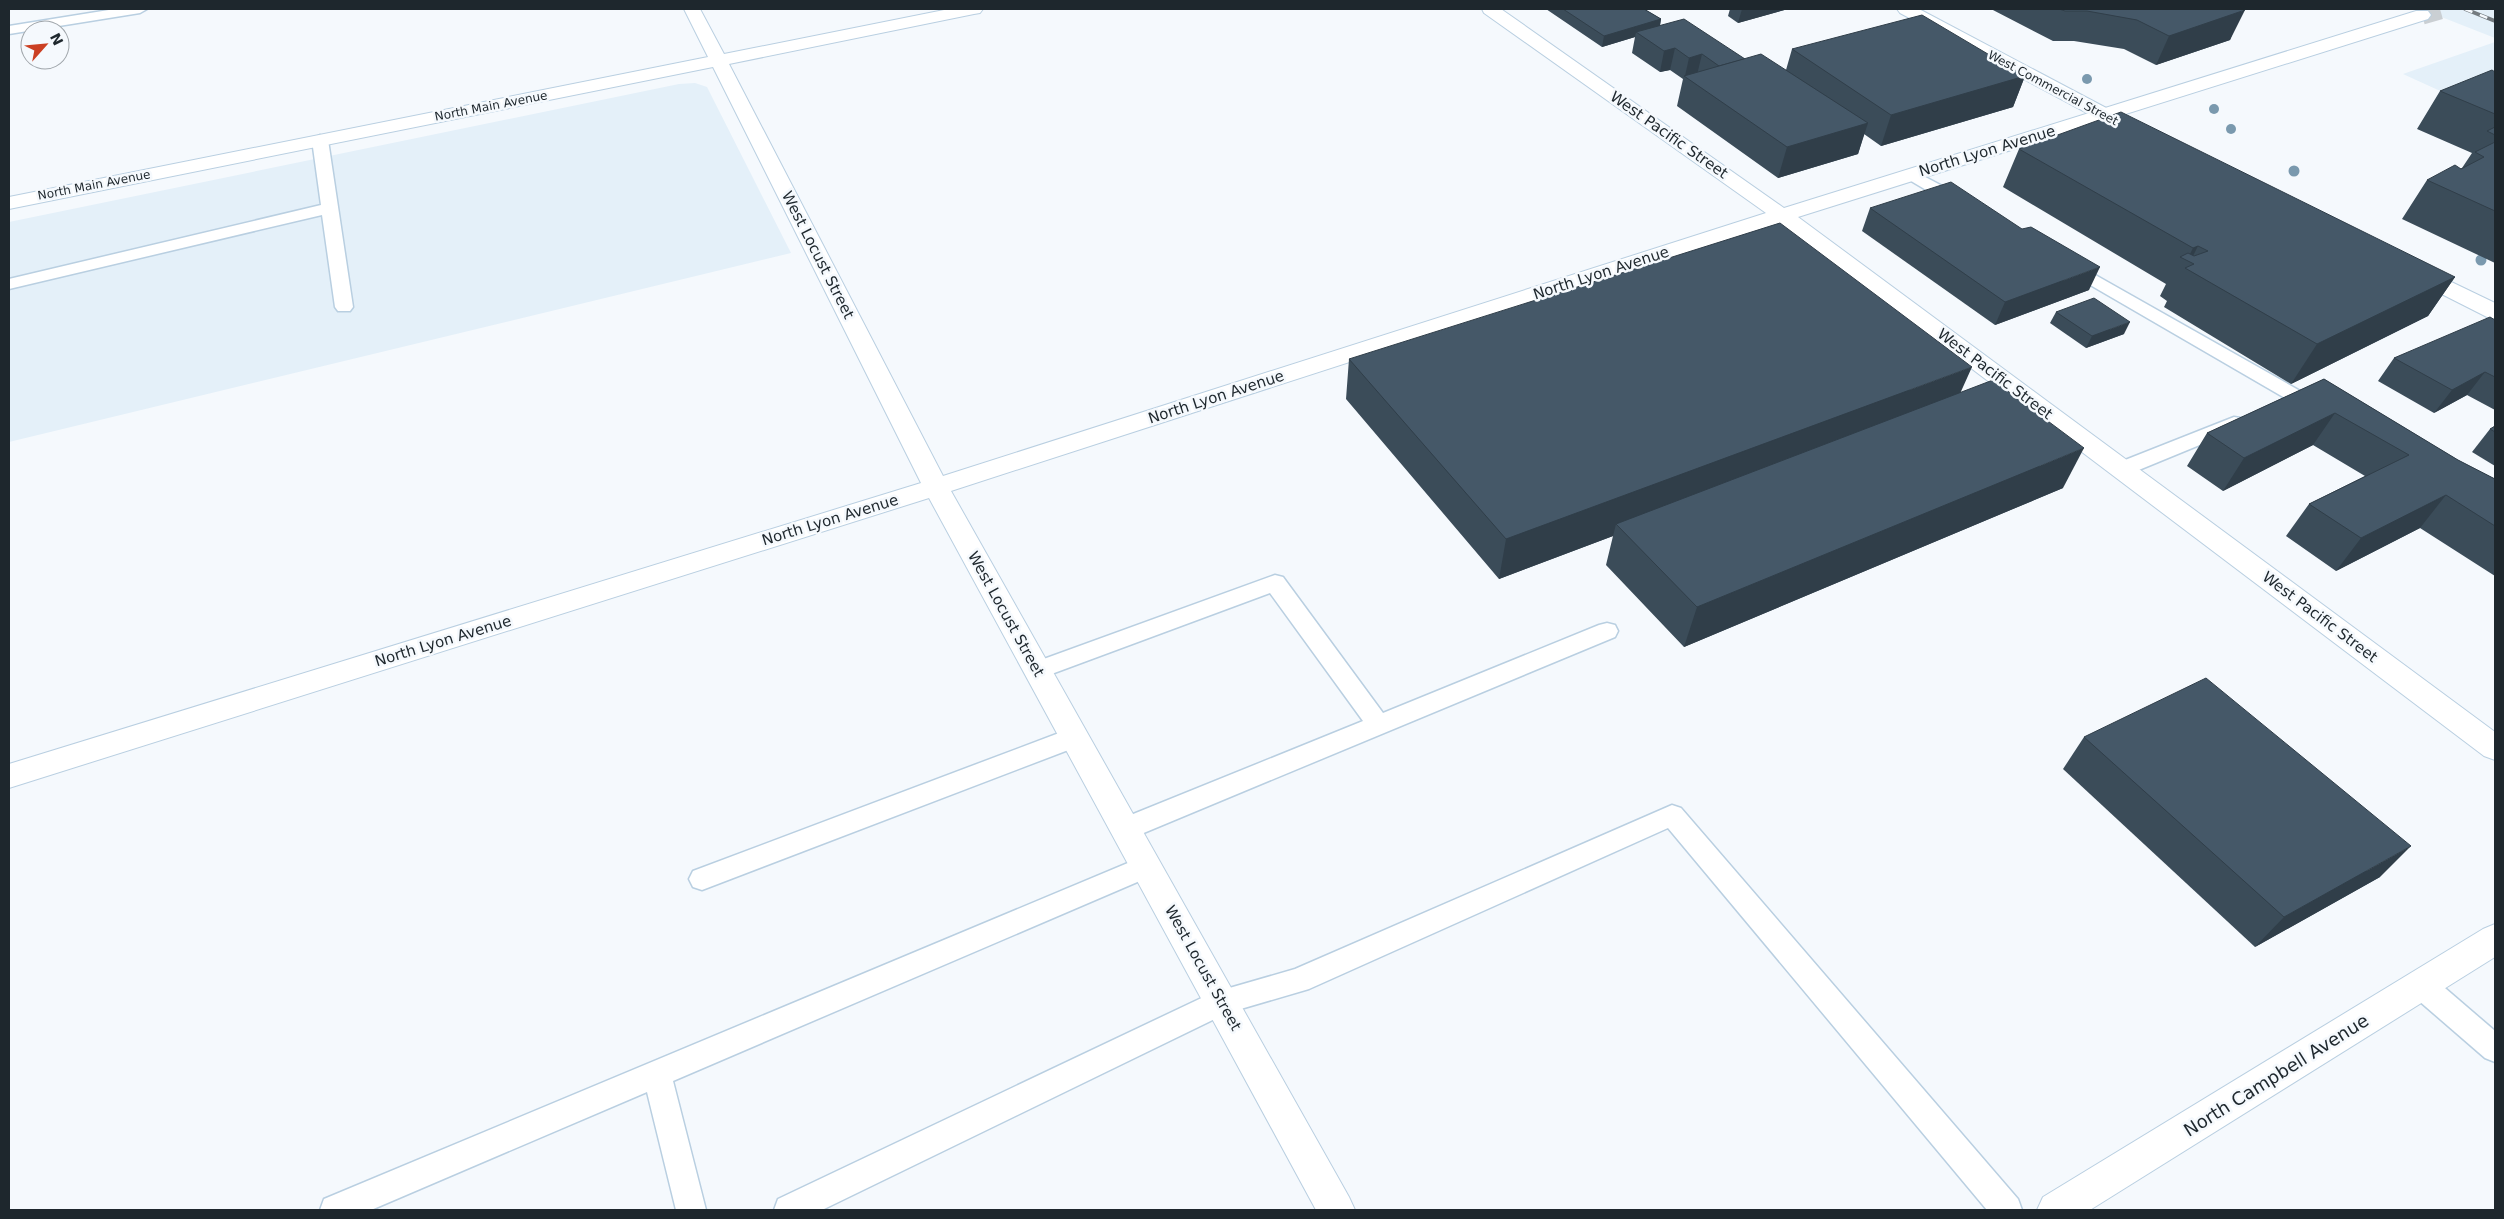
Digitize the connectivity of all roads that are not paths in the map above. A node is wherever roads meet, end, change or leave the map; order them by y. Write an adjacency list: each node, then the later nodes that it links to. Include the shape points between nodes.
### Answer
1 (140, 9): 7 (lane)
2 (692, 9): 8 (street, West Locust Street)
3 (974, 9): 8 (street, North Main Avenue)
4 (1490, 9): 16 (street, West Pacific Street)
5 (1906, 9): 9 (street, West Commercial Street)
6 (2422, 15): 9 (street, North Lyon Avenue)
7 (9, 30)
8 (720, 61): 10 (street, North Main Avenue); 27 (street, West Locust Street)
9 (2103, 115): 11 (street, West Commercial Street); 12 (street, North Lyon Avenue)
10 (320, 140): 13 (street, North Main Avenue); 14 (lane)
11 (2160, 144)
12 (1912, 175): 15 (lane); 16 (street, North Lyon Avenue)
13 (9, 202)
14 (329, 208): 19 (lane); 20 (lane)
15 (1978, 212)
16 (1782, 215): 26 (street, West Pacific Street); 27 (street, North Lyon Avenue)
17 (2055, 257): 22 (lane)
18 (2398, 263): 21 (street)
19 (9, 284)
20 (344, 307)
21 (2495, 312)
22 (2298, 397): 23 (lane); 25 (lane)
23 (2279, 405)
24 (2252, 416): 26 (lane)
25 (2332, 417)
26 (2122, 469): 32 (street, West Pacific Street)
27 (936, 487): 29 (street, West Locust Street); 33 (street, North Lyon Avenue)
28 (1607, 631): 30 (lane)
29 (1038, 670): 30 (lane, via 1275,583); 31 (street, West Locust Street)
30 (1378, 724): 34 (lane)
31 (1075, 737): 34 (street, West Locust Street); 36 (lane)
32 (2495, 748)
33 (9, 776)
34 (1125, 830): 35 (street, West Locust Street)
35 (1146, 866): 39 (street, West Locust Street); 41 (lane)
36 (702, 879)
37 (2495, 939): 38 (street, North Campbell Avenue)
38 (2421, 985): 40 (lane); 47 (street, North Campbell Avenue)
39 (1222, 1002): 44 (lane); 45 (street, West Locust Street); 46 (lane, via 1299,980 1672,815)
40 (2495, 1050)
41 (657, 1074): 42 (lane); 43 (lane)
42 (335, 1210)
43 (691, 1210)
44 (789, 1210)
45 (1336, 1210)
46 (2007, 1210)
47 (2056, 1210)

